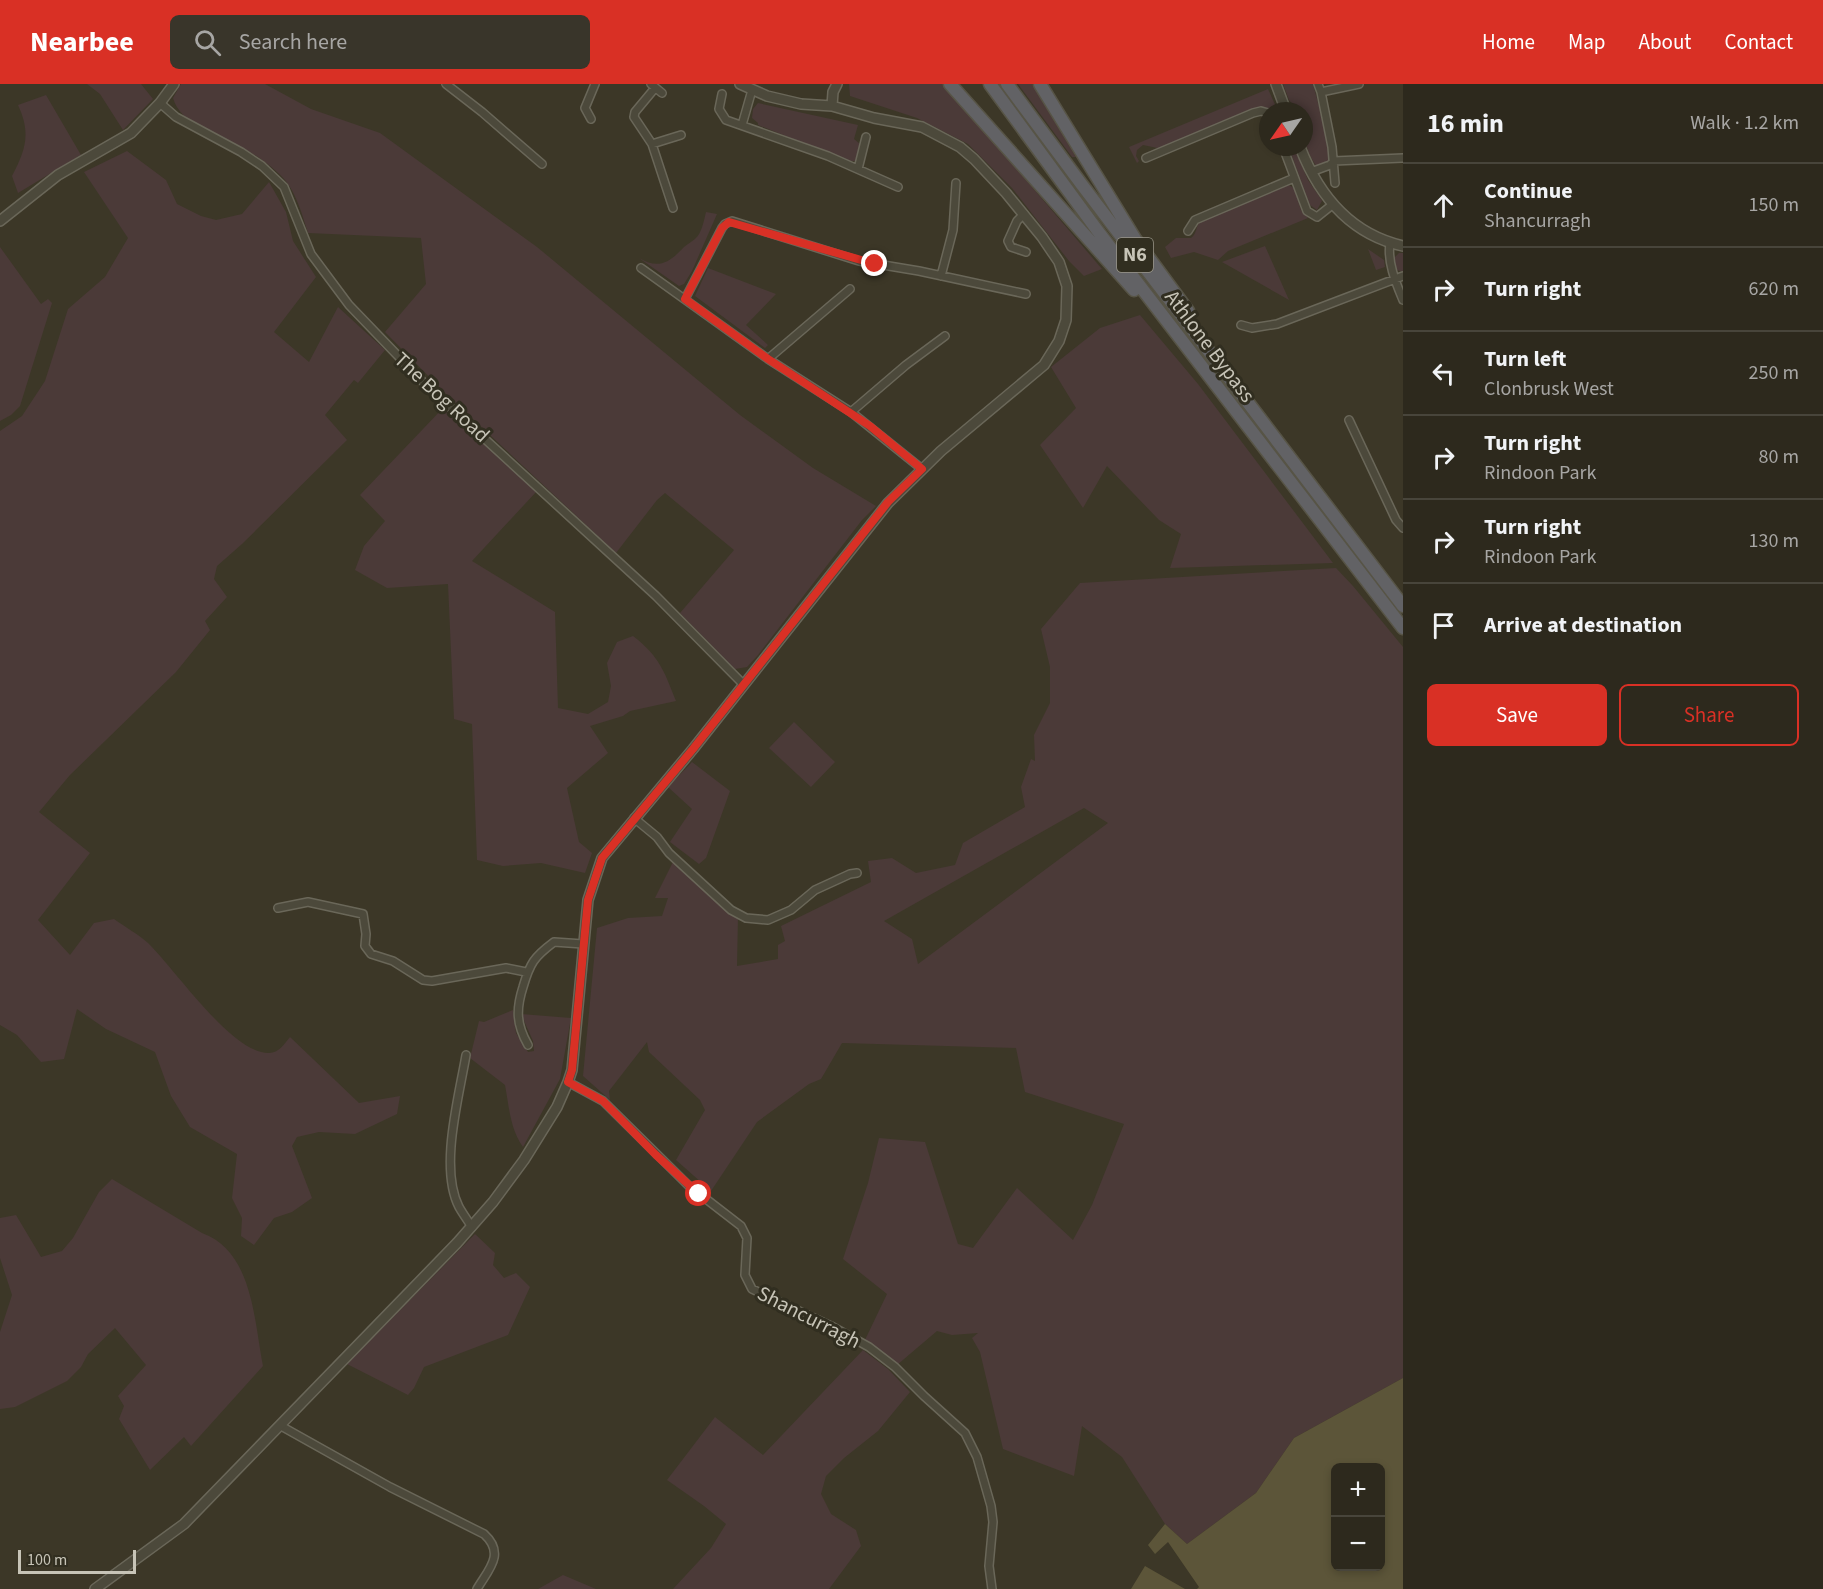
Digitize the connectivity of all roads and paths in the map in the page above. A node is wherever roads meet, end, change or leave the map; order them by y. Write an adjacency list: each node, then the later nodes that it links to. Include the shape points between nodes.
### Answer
1 (174, 84): 19 (street)
2 (446, 84): 32 (street)
3 (595, 84): 22 (street, via 585,108)
4 (740, 84): 14 (street)
5 (837, 84): 20 (street)
6 (950, 84): 58 (highway, N6)
7 (990, 84): 58 (highway, Athlone Bypass / N6)
8 (1007, 84): 61 (highway, Athlone Bypass / N6)
9 (1040, 84): 61 (highway, N6, via 1136,239 1242,384)
10 (1276, 84): 18 (street)
11 (1318, 84): 15 (street)
12 (1359, 84): 15 (street)
13 (653, 86): 16 (street); 26 (street, via 634,117)
14 (752, 90): 20 (street, via 801,105); 23 (street)
15 (1321, 92): 31 (street)
16 (662, 93)
17 (722, 94): 23 (street, via 718,106 722,116)
18 (1283, 102)
19 (160, 103): 42 (street, via 131,133 58,175); 66 (street, The Bog Road, via 176,117 262,166 277,180 291,201 311,254 349,305 426,384 656,596)
20 (832, 106): 41 (street, via 922,128 946,138 974,159)
21 (1259, 112): 29 (street)
22 (591, 119)
23 (742, 125): 33 (street)
24 (681, 135): 26 (street)
25 (866, 137): 33 (street)
26 (652, 144): 40 (street)
27 (1286, 156): 35 (street)
28 (1304, 156): 34 (street)
29 (1146, 158)
30 (1403, 158): 31 (street)
31 (1334, 161): 34 (street); 37 (street)
32 (542, 164)
33 (858, 169): 38 (street)
34 (1311, 172): 39 (street)
35 (1294, 178): 39 (street, via 1310,213 1317,217); 43 (street, via 1195,220)
36 (956, 183): 48 (street, via 953,230)
37 (1335, 183)
38 (898, 187)
39 (1332, 205): 44 (street, via 1363,230)
40 (673, 208)
41 (1024, 214): 46 (street, via 1008,241 1011,247); 62 (street, via 1052,250 1065,275 1068,307 1059,341 1044,365)
42 (0, 221)
43 (1188, 231)
44 (1390, 243): 45 (street); 50 (street)
45 (1403, 246)
46 (1026, 252)
47 (640, 268): 53 (street)
48 (941, 276): 52 (street); 53 (street, via 859,261 729,222 722,228)
49 (1403, 276): 50 (street)
50 (1394, 279): 54 (street); 55 (street, via 1278,324 1252,328)
51 (850, 289): 57 (street)
52 (1026, 294)
53 (685, 299): 57 (street)
54 (1403, 300)
55 (1241, 325)
56 (945, 336): 59 (street)
57 (768, 359): 59 (street)
58 (1211, 380): 65 (highway, Athlone Bypass / N6)
59 (851, 412): 62 (street)
60 (1349, 420): 63 (street)
61 (1264, 424): 64 (highway, Athlone Bypass / N6)
62 (922, 469): 66 (street, via 888,502)
63 (1403, 528)
64 (1403, 606)
65 (1403, 628)
66 (744, 685): 67 (street)
67 (634, 818): 68 (street, via 731,910 746,918 768,920 791,910 815,890); 70 (street, via 602,858 588,900)
68 (857, 873)
69 (278, 908): 71 (street, via 308,902 363,914 365,946 371,954 393,961 423,981 506,968)
70 (583, 944): 71 (street, via 554,942); 74 (street)
71 (526, 972): 72 (street, via 517,1017)
72 (528, 1045)
73 (466, 1055): 75 (street, via 454,1122 450,1175 459,1207)
74 (568, 1082): 75 (street, via 524,1160); 79 (street, Shancurragh, via 603,1101 681,1178 739,1223 747,1238 744,1270 752,1289 868,1347 965,1433 977,1456 991,1506)
75 (472, 1227): 76 (street)
76 (281, 1426): 77 (street, via 184,1524); 78 (street, via 484,1534 492,1542 495,1557)
77 (95, 1589)
78 (477, 1589)
79 (992, 1589)

